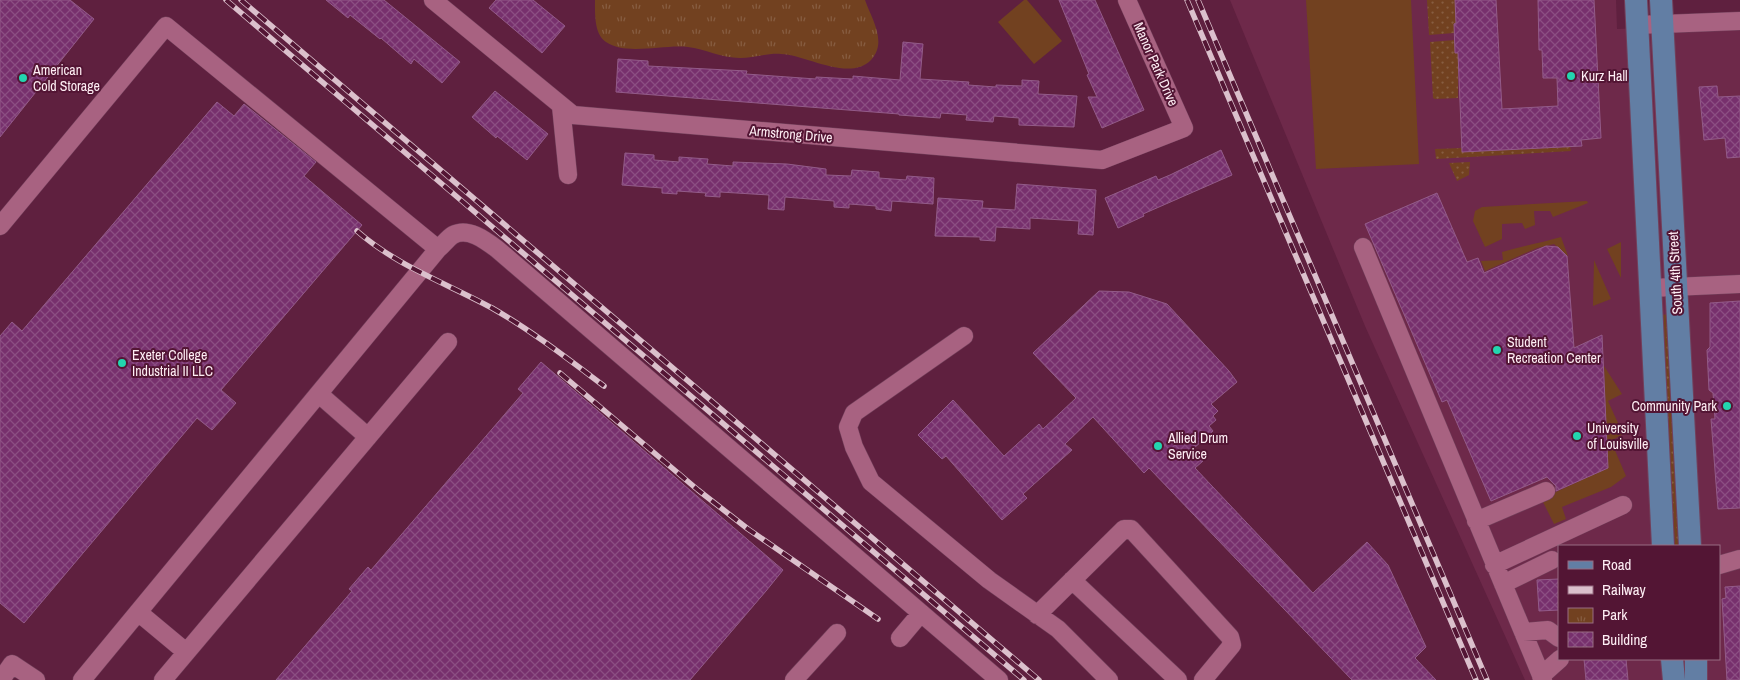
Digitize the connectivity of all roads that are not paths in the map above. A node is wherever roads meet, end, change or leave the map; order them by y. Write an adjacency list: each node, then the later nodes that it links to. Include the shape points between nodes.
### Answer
1 (433, 0): 8 (street, Armstrong Drive)
2 (1127, 0): 9 (street, Manor Park Drive)
3 (1636, 0): 7 (main road, South 4th Street)
4 (1661, 0): 6 (main road, South 4th Street)
5 (1740, 21): 6 (street)
6 (1662, 24): 7 (street); 15 (main road, South 4th Street)
7 (1637, 25): 16 (main road, South 4th Street)
8 (561, 106): 9 (street, Armstrong Drive, via 573,115 1102,160); 10 (street)
9 (1184, 128)
10 (568, 176)
11 (0, 226): 13 (street, via 166,26)
12 (1363, 247): 23 (street)
13 (438, 249): 19 (street); 33 (street, via 453,235 462,233 482,238 497,249)
14 (1740, 284): 15 (street)
15 (1676, 287): 16 (street); 25 (main road, South 4th Street)
16 (1650, 288): 24 (main road, South 4th Street)
17 (964, 336): 34 (street, via 854,414 848,427 871,482 988,580)
18 (448, 342): 20 (street)
19 (319, 394): 20 (street); 32 (street)
20 (368, 437): 39 (street)
21 (1546, 491): 23 (street)
22 (1623, 505): 28 (street)
23 (1476, 521): 28 (street)
24 (1663, 545)
25 (1690, 545)
26 (1740, 559): 29 (street)
27 (1552, 560): 31 (street)
28 (1494, 565): 31 (street)
29 (1720, 565)
30 (1072, 580): 34 (street); 51 (street); 52 (street, via 1124,529 1131,529 1230,637 1232,645)
31 (1503, 584): 35 (street)
32 (138, 612): 39 (street); 46 (street)
33 (921, 613): 38 (street); 49 (street)
34 (1037, 615): 50 (street, via 1058,629)
35 (1523, 632): 37 (street, via 1548,630); 43 (street)
36 (837, 633): 48 (street)
37 (1558, 637)
38 (900, 638)
39 (186, 652): 47 (street)
40 (1559, 660): 43 (street)
41 (1672, 660): 53 (main road)
42 (1696, 660): 54 (main road)
43 (1542, 678)
44 (2, 680): 45 (street, via 12,664)
45 (36, 680)
46 (82, 680)
47 (163, 680)
48 (794, 680)
49 (999, 680)
50 (1109, 680)
51 (1178, 680)
52 (1203, 680)
53 (1674, 680)
54 (1696, 680)

